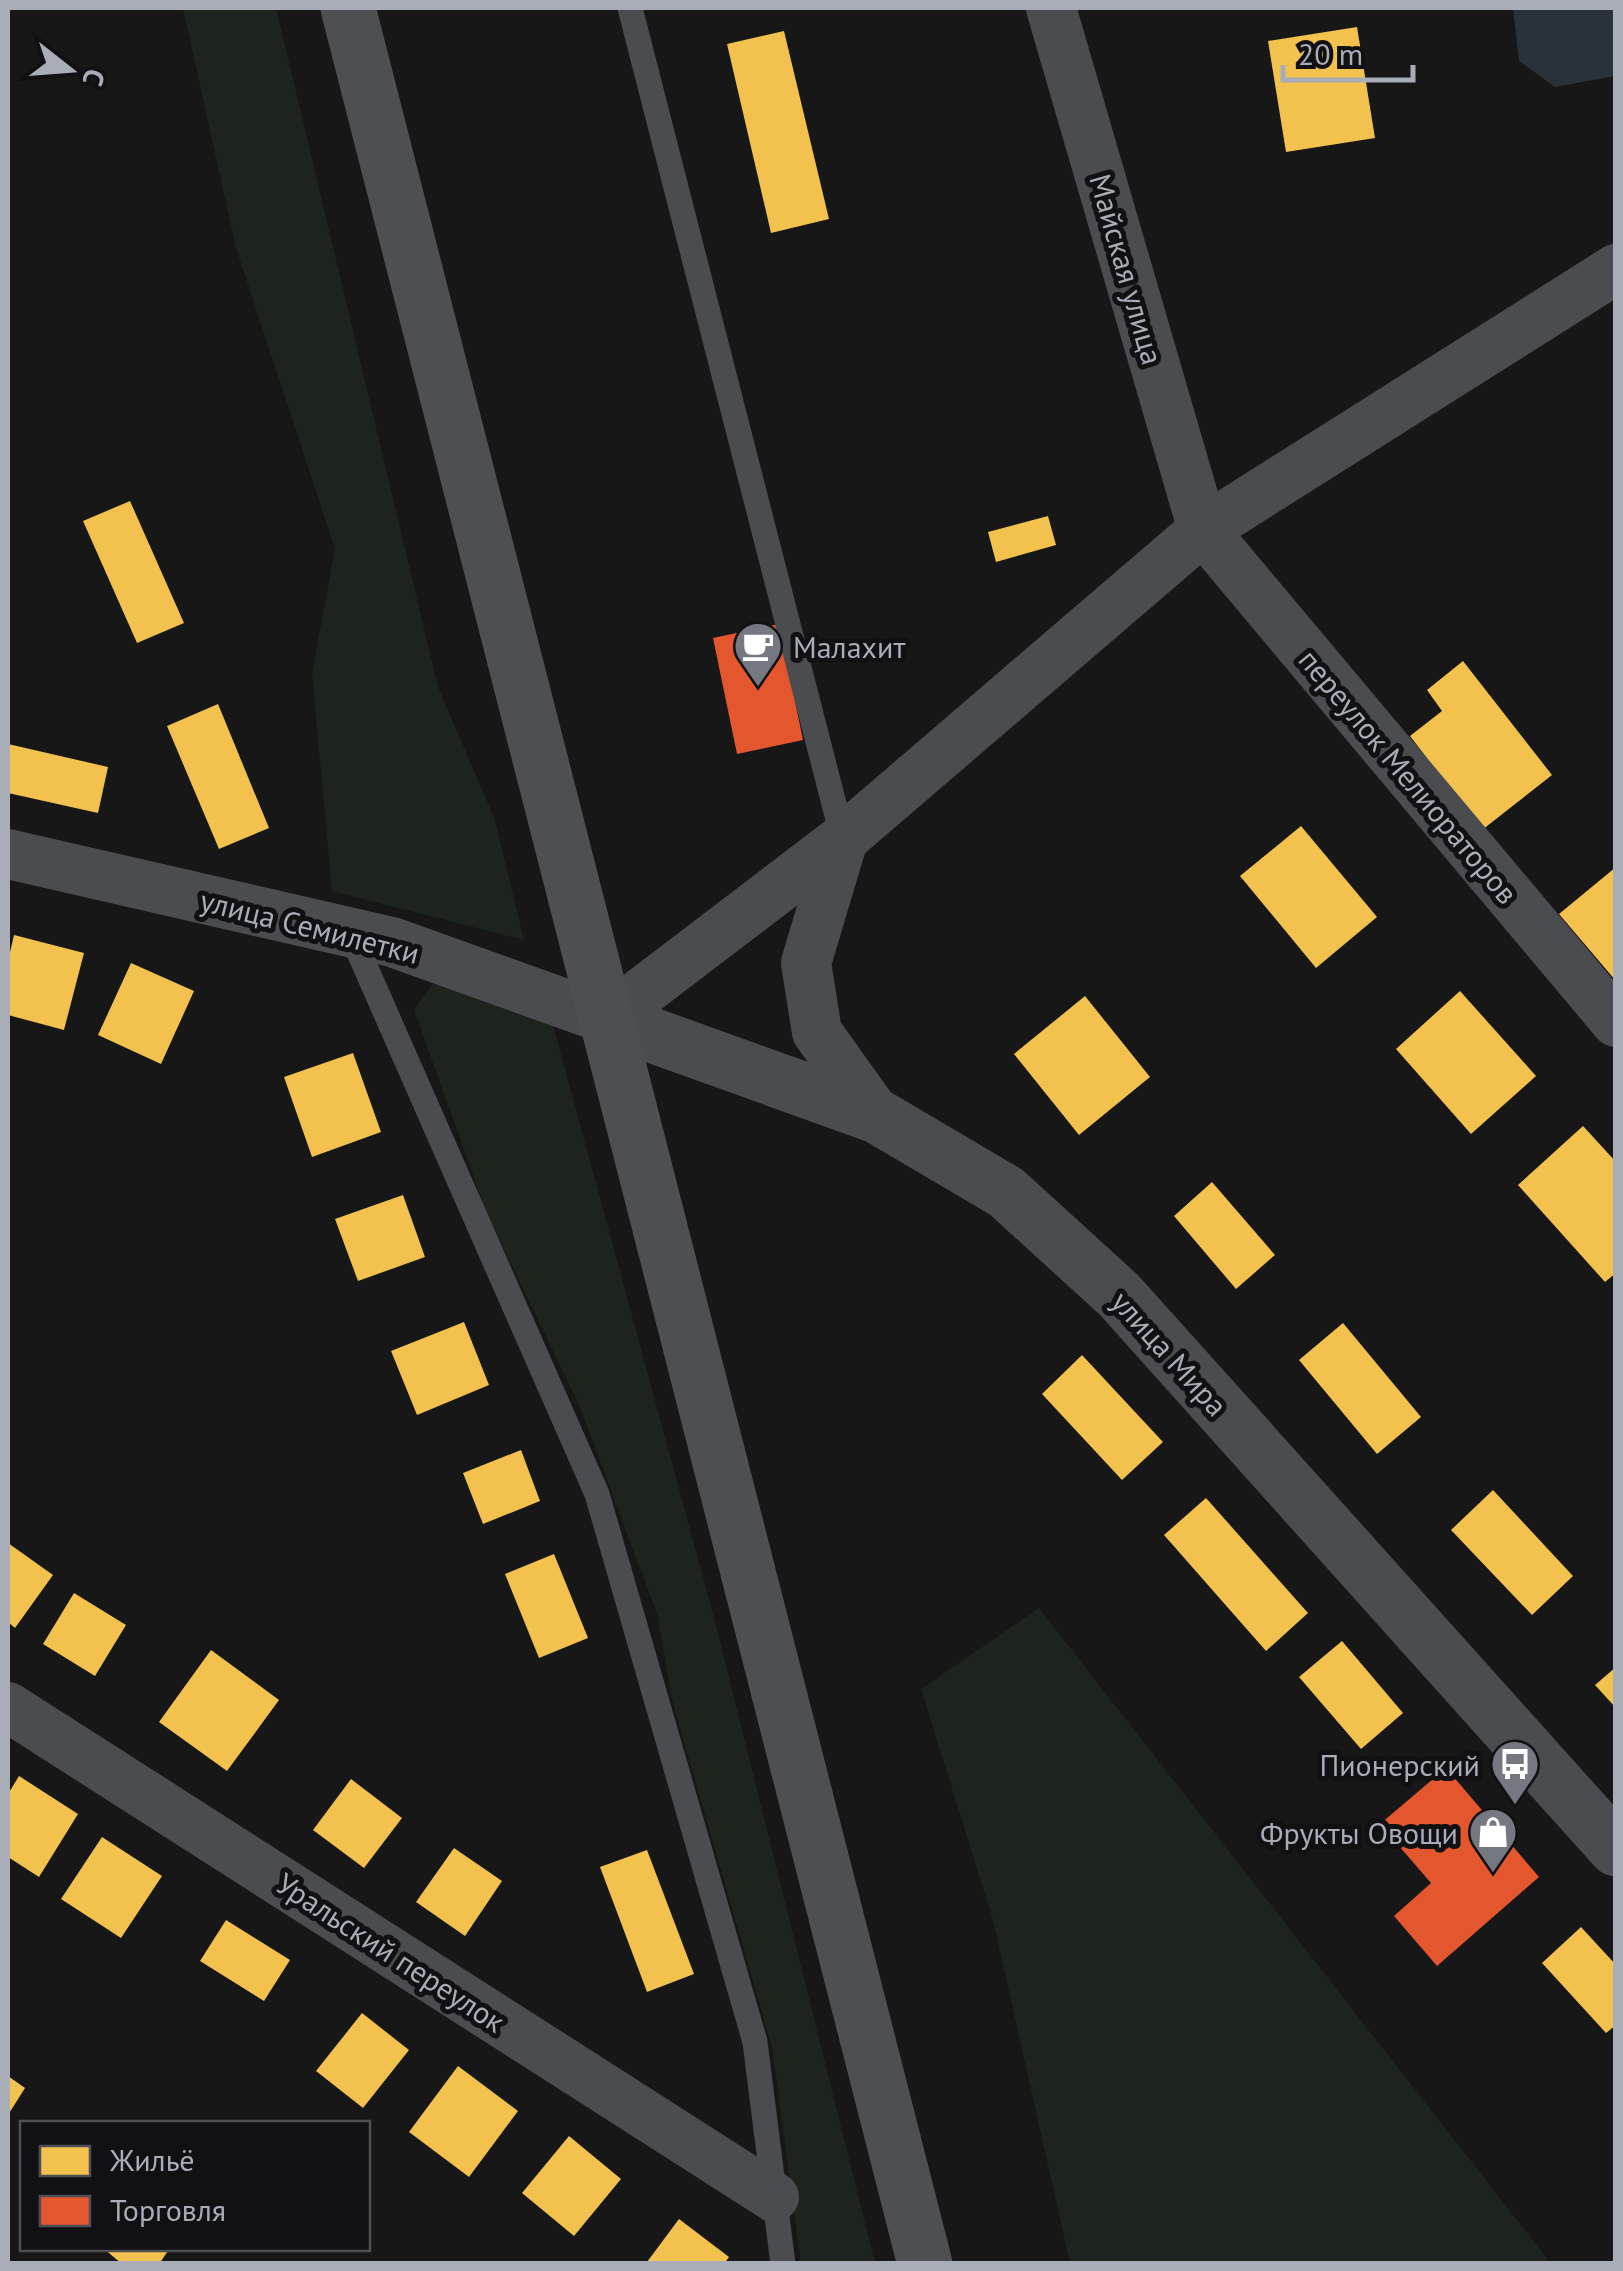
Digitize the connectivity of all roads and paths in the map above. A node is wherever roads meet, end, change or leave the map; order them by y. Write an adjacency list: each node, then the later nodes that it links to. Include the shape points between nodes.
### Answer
1 (348, 8): 9 (main road)
2 (630, 8): 6 (lane)
3 (1051, 8): 5 (street, Майская улица)
4 (1616, 269): 5 (street)
5 (1203, 530): 6 (street); 10 (street, переулок Мелиораторов)
6 (843, 840): 9 (street); 11 (street, via 806,963 817,1032)
7 (8, 854): 8 (street, улица Семилетки)
8 (350, 932): 9 (street, улица Семилетки); 14 (lane, via 597,1494 755,2042)
9 (607, 1019): 11 (street, улица Мира); 16 (main road)
10 (1616, 1022)
11 (877, 1116): 13 (street, улица Мира, via 1006,1192 1119,1295)
12 (8, 1707): 14 (street, Уральский переулок)
13 (1616, 1849)
14 (774, 2197): 15 (lane)
15 (783, 2264)
16 (925, 2264)

